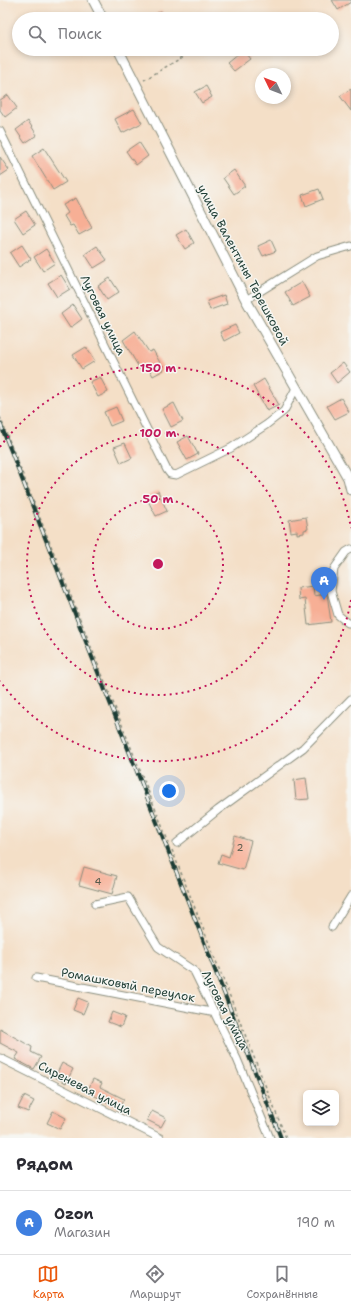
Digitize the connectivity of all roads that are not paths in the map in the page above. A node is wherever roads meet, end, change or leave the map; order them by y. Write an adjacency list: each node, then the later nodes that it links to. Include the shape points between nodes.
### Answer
1 (93, 0): 2 (street)
2 (99, 12)
3 (122, 56): 6 (street, улица Валентины Терешковой)
4 (0, 132): 7 (street, Луговая улица, via 170,474 176,475 252,435 284,411)
5 (351, 246): 6 (street, via 317,256)
6 (246, 300): 7 (street, улица Валентины Терешковой)
7 (296, 388): 8 (street, улица Валентины Терешковой, via 348,478)
8 (351, 490)
9 (351, 549): 10 (street, via 334,569 331,591 338,615)
10 (351, 623)
11 (351, 698): 12 (street, via 303,748)
12 (177, 842)
13 (351, 896): 15 (street)
14 (95, 904): 17 (street, Луговая улица, via 128,897 158,947 194,971)
15 (332, 927)
16 (36, 978): 17 (street, Ромашковый переулок)
17 (216, 1013): 20 (street, Луговая улица)
18 (0, 1058): 19 (street, Сиреневая улица)
19 (160, 1138)
20 (270, 1138)

